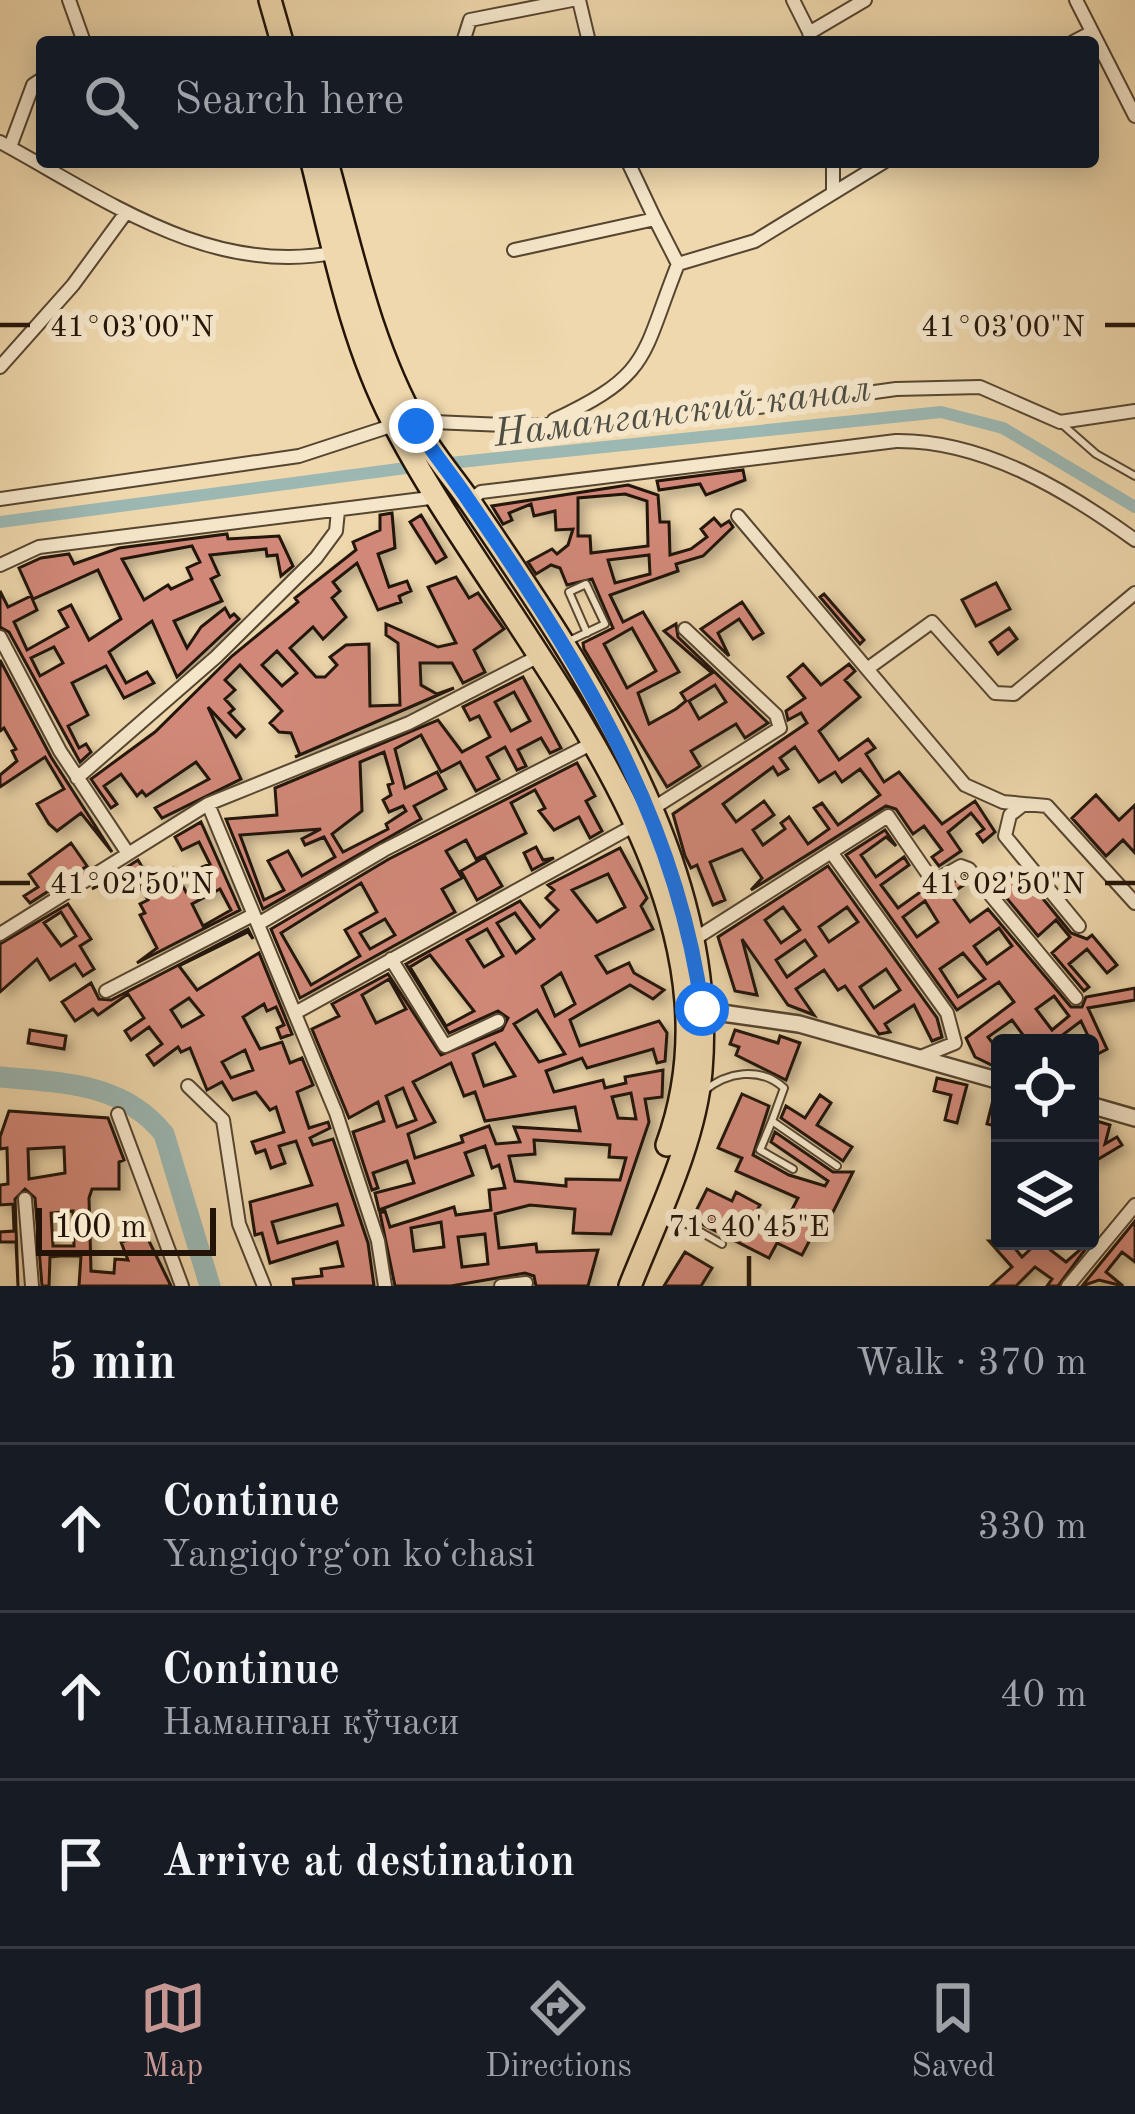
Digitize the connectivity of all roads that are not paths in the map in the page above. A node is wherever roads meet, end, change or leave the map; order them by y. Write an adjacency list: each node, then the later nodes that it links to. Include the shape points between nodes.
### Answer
1 (69, 0): 9 (street)
2 (271, 0): 10 (main road)
3 (284, 0): 11 (main road)
4 (575, 0): 12 (street, via 470,20); 13 (street)
5 (793, 0): 14 (street)
6 (865, 0): 15 (street)
7 (1076, 0): 8 (street)
8 (1093, 32): 16 (street); 17 (street)
9 (82, 36)
10 (280, 36)
11 (293, 36)
12 (465, 36)
13 (587, 36)
14 (811, 36)
15 (813, 36)
16 (1085, 36)
17 (1095, 36)
18 (1099, 44): 20 (street)
19 (36, 83): 22 (street)
20 (1135, 116)
21 (0, 121): 22 (street)
22 (14, 129): 23 (street)
23 (5, 144): 24 (street)
24 (36, 162)
25 (46, 168): 32 (street)
26 (314, 168): 35 (main road)
27 (328, 168): 35 (main road)
28 (631, 168): 33 (street)
29 (833, 168): 31 (street)
30 (873, 168): 31 (street)
31 (833, 191): 36 (street, via 755,241)
32 (125, 214): 35 (street, via 177,236 265,256); 37 (street)
33 (655, 219): 34 (street); 36 (street)
34 (514, 250)
35 (343, 251): 41 (main road)
36 (677, 264): 40 (street, via 637,368 621,385)
37 (0, 367)
38 (1135, 411): 39 (street)
39 (1060, 422): 40 (street, via 980,387); 42 (lane)
40 (547, 423): 41 (street)
41 (409, 432): 43 (main road); 44 (street, via 299,457)
42 (1135, 476)
43 (441, 488): 45 (main road); 46 (street); 54 (main road)
44 (0, 499)
45 (470, 501): 48 (street, via 481,492 938,441 1026,475); 54 (main road)
46 (338, 511): 49 (street, via 39,548); 57 (street, via 336,531 316,559)
47 (738, 516): 55 (street)
48 (1135, 541)
49 (0, 566)
50 (1135, 593): 55 (street, via 1014,694 995,693 932,622)
51 (685, 629): 60 (street, via 776,715 780,728)
52 (586, 633): 52 (lane, via 605,624 586,584 569,592); 54 (lane)
53 (0, 637): 57 (street)
54 (551, 650): 56 (main road); 58 (street, via 410,722); 60 (main road)
55 (867, 669): 59 (street, via 965,785)
56 (593, 743): 60 (main road); 64 (street)
57 (77, 778): 61 (street)
58 (208, 804): 61 (street); 64 (street)
59 (1025, 804): 63 (street, via 1048,806); 65 (street, via 1010,815 1005,836)
60 (644, 817): 67 (main road); 68 (street); 71 (main road)
61 (128, 852): 66 (street)
62 (831, 852): 67 (street); 70 (street, via 891,817 930,877 969,869); 74 (street, via 947,1013 955,1043)
63 (1135, 903)
64 (256, 920): 69 (street); 72 (street)
65 (1079, 926)
66 (0, 934)
67 (693, 940): 71 (main road)
68 (392, 959): 72 (street); 73 (street, via 445,1046)
69 (106, 991)
70 (1076, 998)
71 (694, 1010): 74 (street, via 799,1024); 77 (main road); 94 (main road, via 676,1120)
72 (295, 1013): 92 (street, via 378,1241)
73 (498, 1021)
74 (916, 1058): 75 (street)
75 (991, 1079)
76 (188, 1086): 91 (street, via 224,1120 239,1224)
77 (697, 1098): 81 (lane, via 728,1077 764,1076 784,1088); 86 (main road)
78 (1099, 1108): 80 (street)
79 (118, 1114): 90 (street)
80 (1135, 1118)
81 (772, 1121): 82 (lane); 83 (lane, via 760,1150)
82 (837, 1166)
83 (793, 1169)
84 (25, 1198): 89 (street)
85 (1135, 1205): 96 (street)
86 (659, 1208): 87 (lane); 95 (main road)
87 (722, 1244)
88 (526, 1283): 93 (street)
89 (32, 1286)
90 (182, 1286)
91 (263, 1286)
92 (385, 1286)
93 (501, 1286)
94 (615, 1286)
95 (630, 1286)
96 (1068, 1286)

